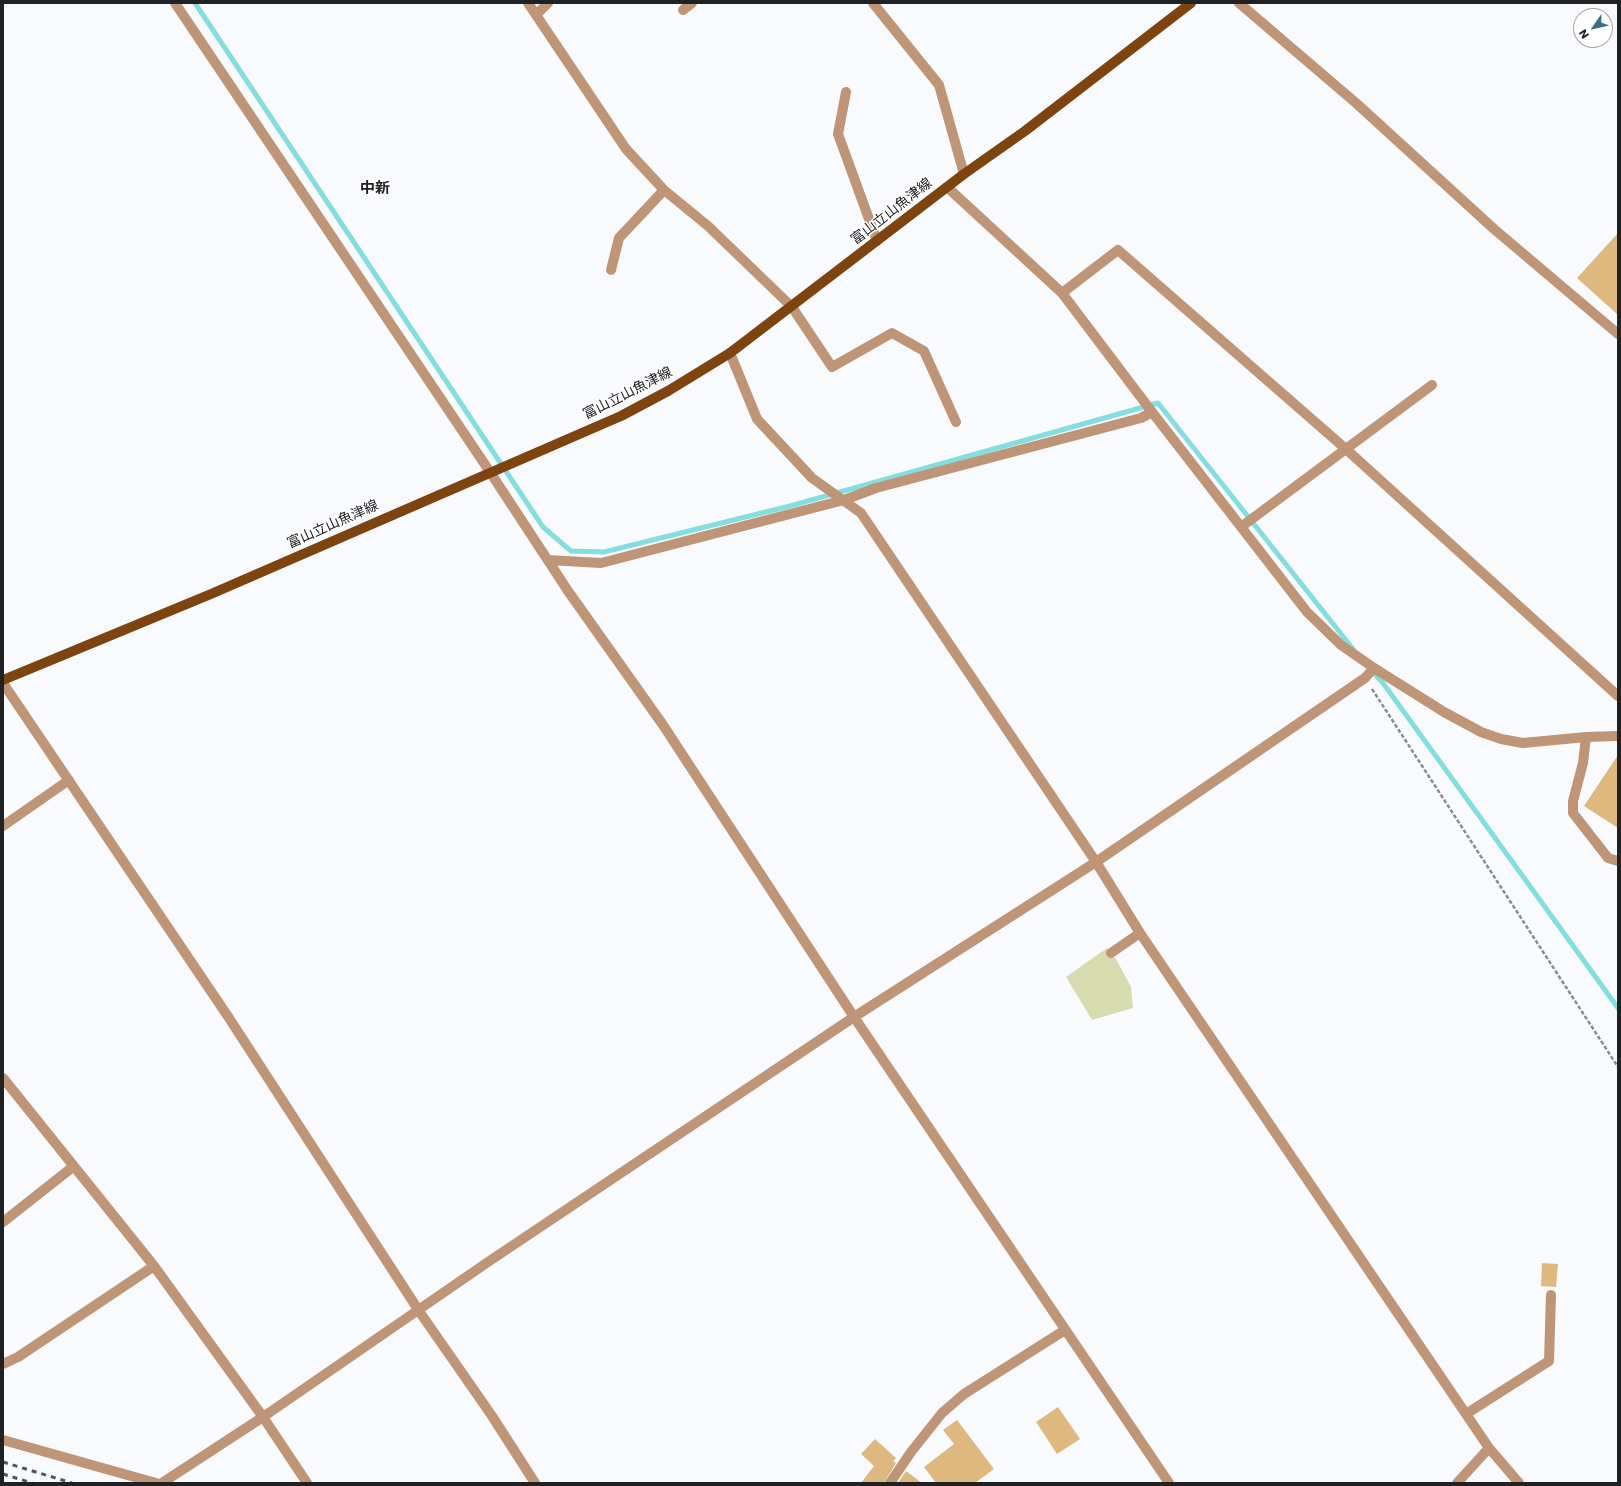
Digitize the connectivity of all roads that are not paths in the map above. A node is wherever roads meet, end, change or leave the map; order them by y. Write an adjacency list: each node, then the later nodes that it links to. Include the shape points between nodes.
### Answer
1 (174, 3): 24 (street)
2 (528, 3): 9 (street)
3 (548, 3): 9 (street)
4 (692, 3): 8 (street)
5 (873, 3): 11 (street, via 939,84)
6 (1191, 3): 11 (main road, 富山立山魚津線, via 1025,131)
7 (1239, 3): 18 (street, via 1356,103 1494,229)
8 (683, 10)
9 (536, 14): 13 (street, via 626,149)
10 (846, 92): 14 (street, via 838,134)
11 (964, 174): 12 (main road, 富山立山魚津線)
12 (947, 187): 14 (main road, 富山立山魚津線); 16 (street)
13 (664, 190): 15 (street, via 619,238); 17 (street, via 708,226)
14 (877, 241): 17 (main road, 富山立山魚津線)
15 (611, 270)
16 (1062, 294): 21 (street); 23 (street, via 1118,250)
17 (792, 307): 19 (main road, 富山立山魚津線); 22 (street, via 832,367 892,333 924,351)
18 (1618, 334)
19 (730, 353): 24 (main road, 富山立山魚津線, via 621,416); 25 (street, via 757,419 812,478)
20 (1432, 385): 23 (street)
21 (1152, 412): 25 (street, via 1140,418 891,484); 26 (street)
22 (956, 422)
23 (1347, 450): 26 (street); 30 (street)
24 (490, 472): 27 (street); 29 (main road, 富山立山魚津線, via 211,594)
25 (844, 500): 27 (street, via 601,563); 36 (street, via 861,513)
26 (1241, 527): 28 (street, via 1307,612 1341,645)
27 (548, 560): 39 (street, via 663,725)
28 (1374, 668): 32 (street, via 1444,712 1481,732 1501,739 1523,743); 36 (street, via 1365,678)
29 (3, 681): 33 (street)
30 (1618, 696)
31 (1618, 736): 32 (street)
32 (1586, 737): 35 (street, via 1583,763 1573,801 1573,813 1608,858)
33 (69, 780): 34 (street); 45 (street, via 229,1018)
34 (3, 826)
35 (1618, 861)
36 (1096, 862): 37 (street); 39 (street)
37 (1140, 933): 38 (street); 48 (street)
38 (1111, 953)
39 (854, 1017): 45 (street); 46 (street)
40 (3, 1078): 41 (street)
41 (74, 1166): 42 (street); 43 (street)
42 (3, 1222)
43 (154, 1266): 47 (street, via 18,1357); 49 (street)
44 (1551, 1295): 48 (street, via 1549,1361)
45 (419, 1310): 49 (street); 55 (street)
46 (1065, 1330): 56 (street, via 964,1394 942,1413); 57 (street)
47 (3, 1364)
48 (1466, 1414): 51 (street)
49 (263, 1417): 53 (street); 54 (street)
50 (3, 1440): 52 (street)
51 (1489, 1448): 58 (street); 59 (street)
52 (156, 1483)
53 (162, 1483)
54 (307, 1483)
55 (535, 1483)
56 (890, 1483)
57 (1169, 1483)
58 (1457, 1483)
59 (1520, 1483)

